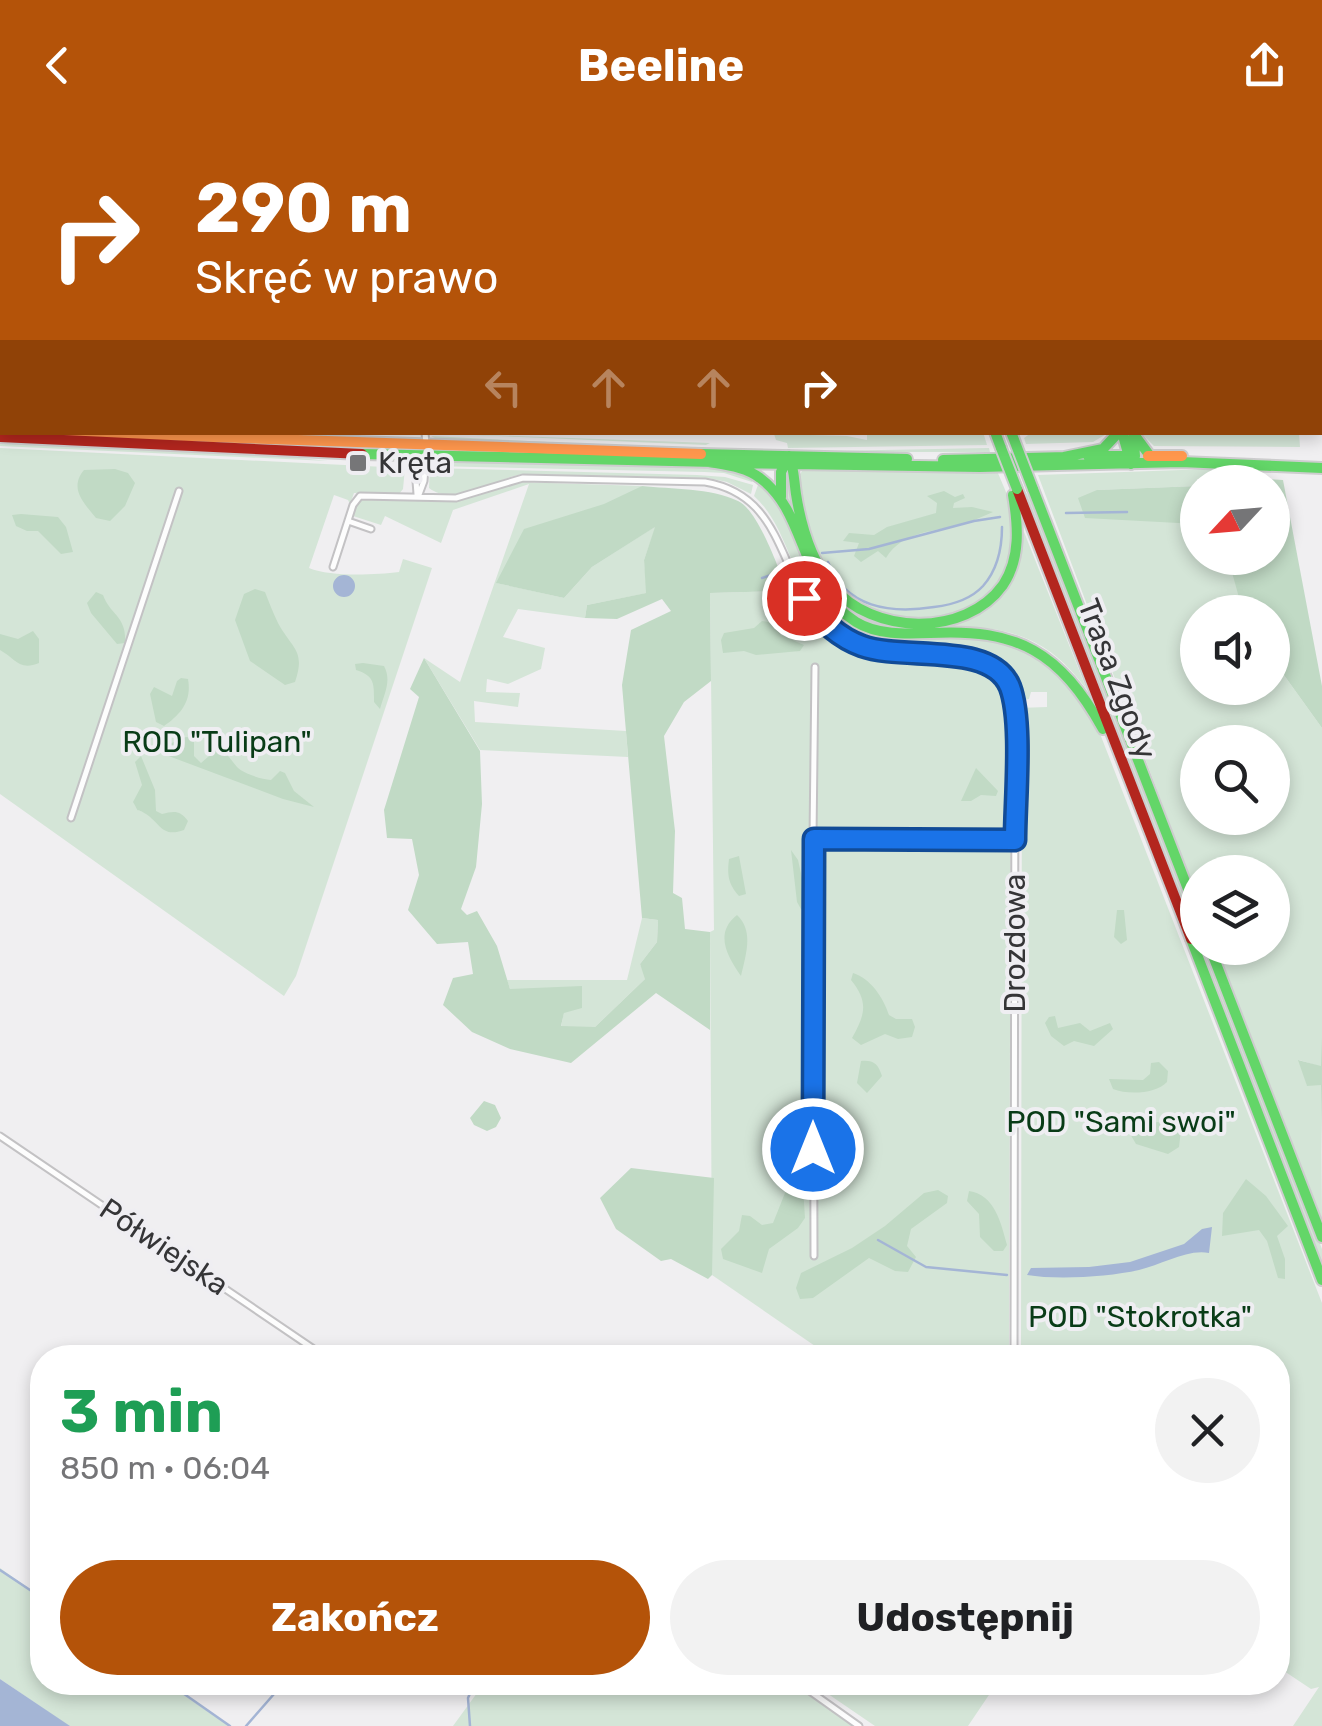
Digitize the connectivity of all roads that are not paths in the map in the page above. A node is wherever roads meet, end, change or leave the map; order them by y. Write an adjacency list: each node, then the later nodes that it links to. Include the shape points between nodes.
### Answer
1 (79, 435): 9 (main road)
2 (135, 435): 9 (main road)
3 (996, 435): 16 (main road, bridge)
4 (1012, 435): 28 (main road, Trasa Zgody, bridge)
5 (1118, 435): 10 (main road, via 1103,450)
6 (1121, 435): 12 (main road)
7 (1134, 435): 12 (main road)
8 (1136, 435): 11 (main road)
9 (419, 448): 13 (main road); 14 (main road); 18 (street); 18 (street, via 424,481)
10 (1064, 456): 12 (main road); 13 (main road)
11 (1150, 456): 12 (main road); 15 (main road)
12 (1131, 459): 13 (main road, via 980,466); 15 (main road)
13 (789, 461): 14 (main road); 16 (main road, via 800,520 833,587 858,610 899,623 959,618 996,594 1018,546); 19 (main road, via 780,481)
14 (709, 462): 19 (main road, via 758,476)
15 (1322, 465)
16 (1014, 490): 24 (main road, Trasa Zgody)
17 (179, 491): 25 (street)
18 (418, 497): 20 (street, Drozdowa, via 360,496); 27 (street, Drozdowa, via 464,496 523,478 705,482 741,492 767,519 812,609 842,636 886,652 980,660 1003,675 1015,716)
19 (782, 503): 24 (main road, via 818,585 858,623 895,634 1000,635 1050,658 1091,706)
20 (348, 521): 21 (street); 22 (street)
21 (371, 529)
22 (333, 567)
23 (814, 667): 26 (street)
24 (1132, 788): 33 (main road, Trasa Zgody)
25 (71, 818)
26 (814, 839): 27 (street); 32 (street)
27 (1015, 840): 35 (street, Drozdowa)
28 (1180, 869)
29 (1217, 965): 31 (main road)
30 (0, 1136): 34 (street, Półwiejska)
31 (1322, 1238)
32 (814, 1256)
33 (1322, 1280)
34 (308, 1345)
35 (1014, 1345)
36 (814, 1695): 37 (street)
37 (858, 1726)

